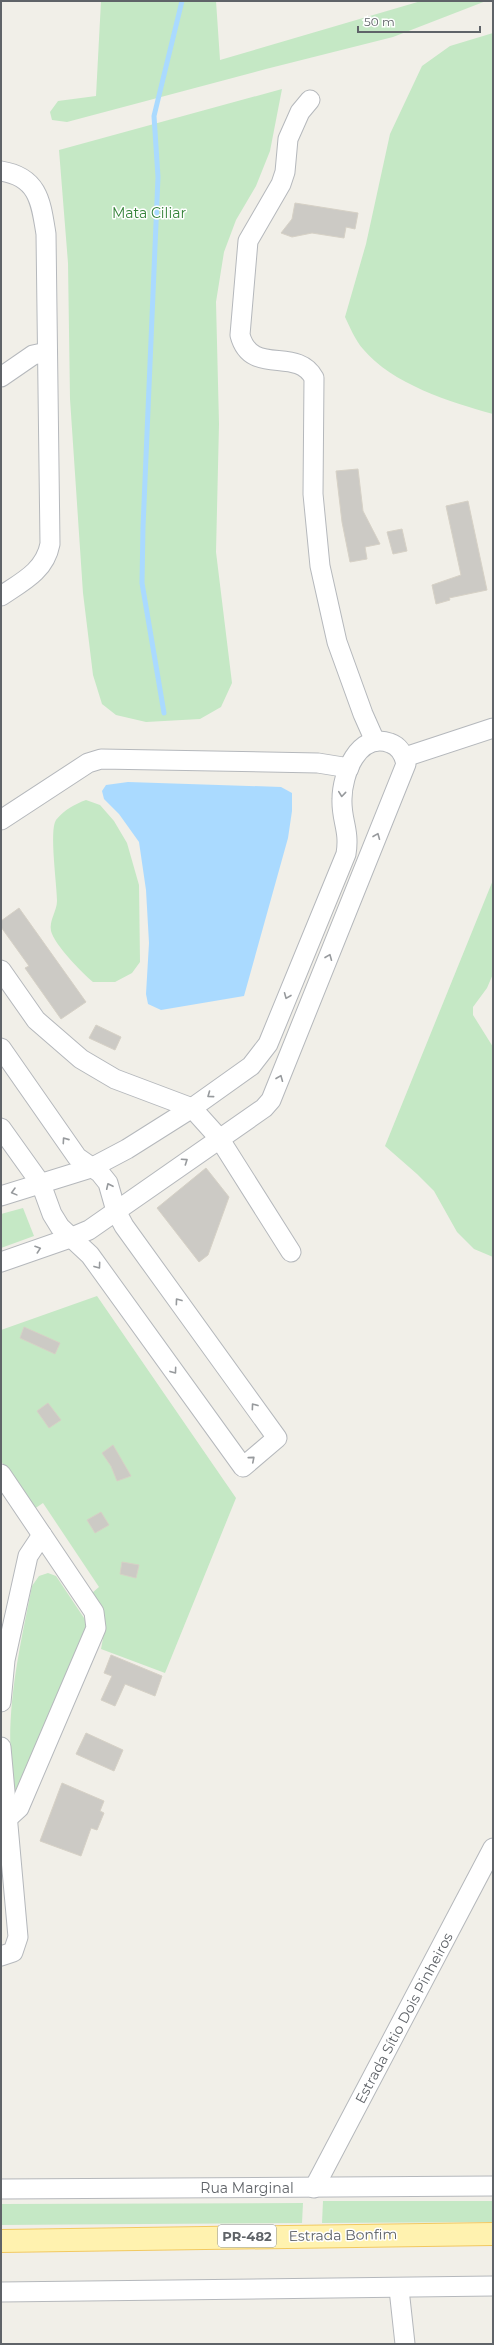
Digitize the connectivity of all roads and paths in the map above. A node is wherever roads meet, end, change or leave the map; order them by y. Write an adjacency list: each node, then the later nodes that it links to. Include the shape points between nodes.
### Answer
1 (310, 100): 7 (street, via 300,112 288,139 285,172 281,184 248,241 240,335 245,348 254,356 298,364 308,369 314,378 312,494 320,566 339,649)
2 (1, 171): 3 (street, via 26,181 40,198 46,234)
3 (47, 352): 4 (street, via 33,355); 5 (street, via 50,544 47,556 40,567)
4 (1, 377)
5 (1, 596)
6 (493, 728): 8 (street)
7 (375, 741): 8 (street, via 392,744); 9 (street, via 361,748)
8 (405, 757): 15 (street, one-way to 8, via 264,1108 271,1100 406,764)
9 (349, 768): 10 (street, via 318,763 101,759 88,763); 13 (street, one-way to 13, via 342,799 348,832 346,854 268,1044 251,1066)
10 (1, 820)
11 (1, 970): 13 (street, via 36,1020 81,1059 122,1081 177,1100)
12 (1, 1048): 16 (street, one-way to 12, via 77,1157)
13 (192, 1108): 15 (street); 16 (street, via 127,1149)
14 (1, 1128): 17 (street)
15 (219, 1138): 19 (street, one-way to 15); 21 (street)
16 (91, 1168): 17 (street); 19 (street, one-way to 16, via 108,1183 100,1173)
17 (41, 1184): 18 (street, one-way to 18); 20 (street, via 52,1214)
18 (1, 1196)
19 (116, 1211): 20 (street, via 89,1230); 20 (street, one-way to 19, via 90,1255 243,1467 276,1438 129,1233)
20 (70, 1238): 22 (street, one-way to 20)
21 (291, 1252)
22 (1, 1262)
23 (1, 1474): 24 (street)
24 (42, 1535): 25 (street, via 28,1556 24,1570 5,1660); 27 (street, via 94,1612 96,1628 19,1808)
25 (1, 1702)
26 (1, 1747): 27 (street)
27 (8, 1818): 29 (street, via 18,1937 13,1952)
28 (493, 1848): 31 (street, Estrada Sítio Dois Pinheiros)
29 (2, 1956)
30 (493, 2186): 31 (street, Rua Marginal)
31 (314, 2188): 32 (street, Rua Marginal)
32 (1, 2189)
33 (493, 2234): 34 (main road, Estrada Bonfim / PR-482)
34 (1, 2241)
35 (493, 2286): 36 (street)
36 (399, 2289): 37 (street); 38 (street)
37 (1, 2292)
38 (405, 2344)

